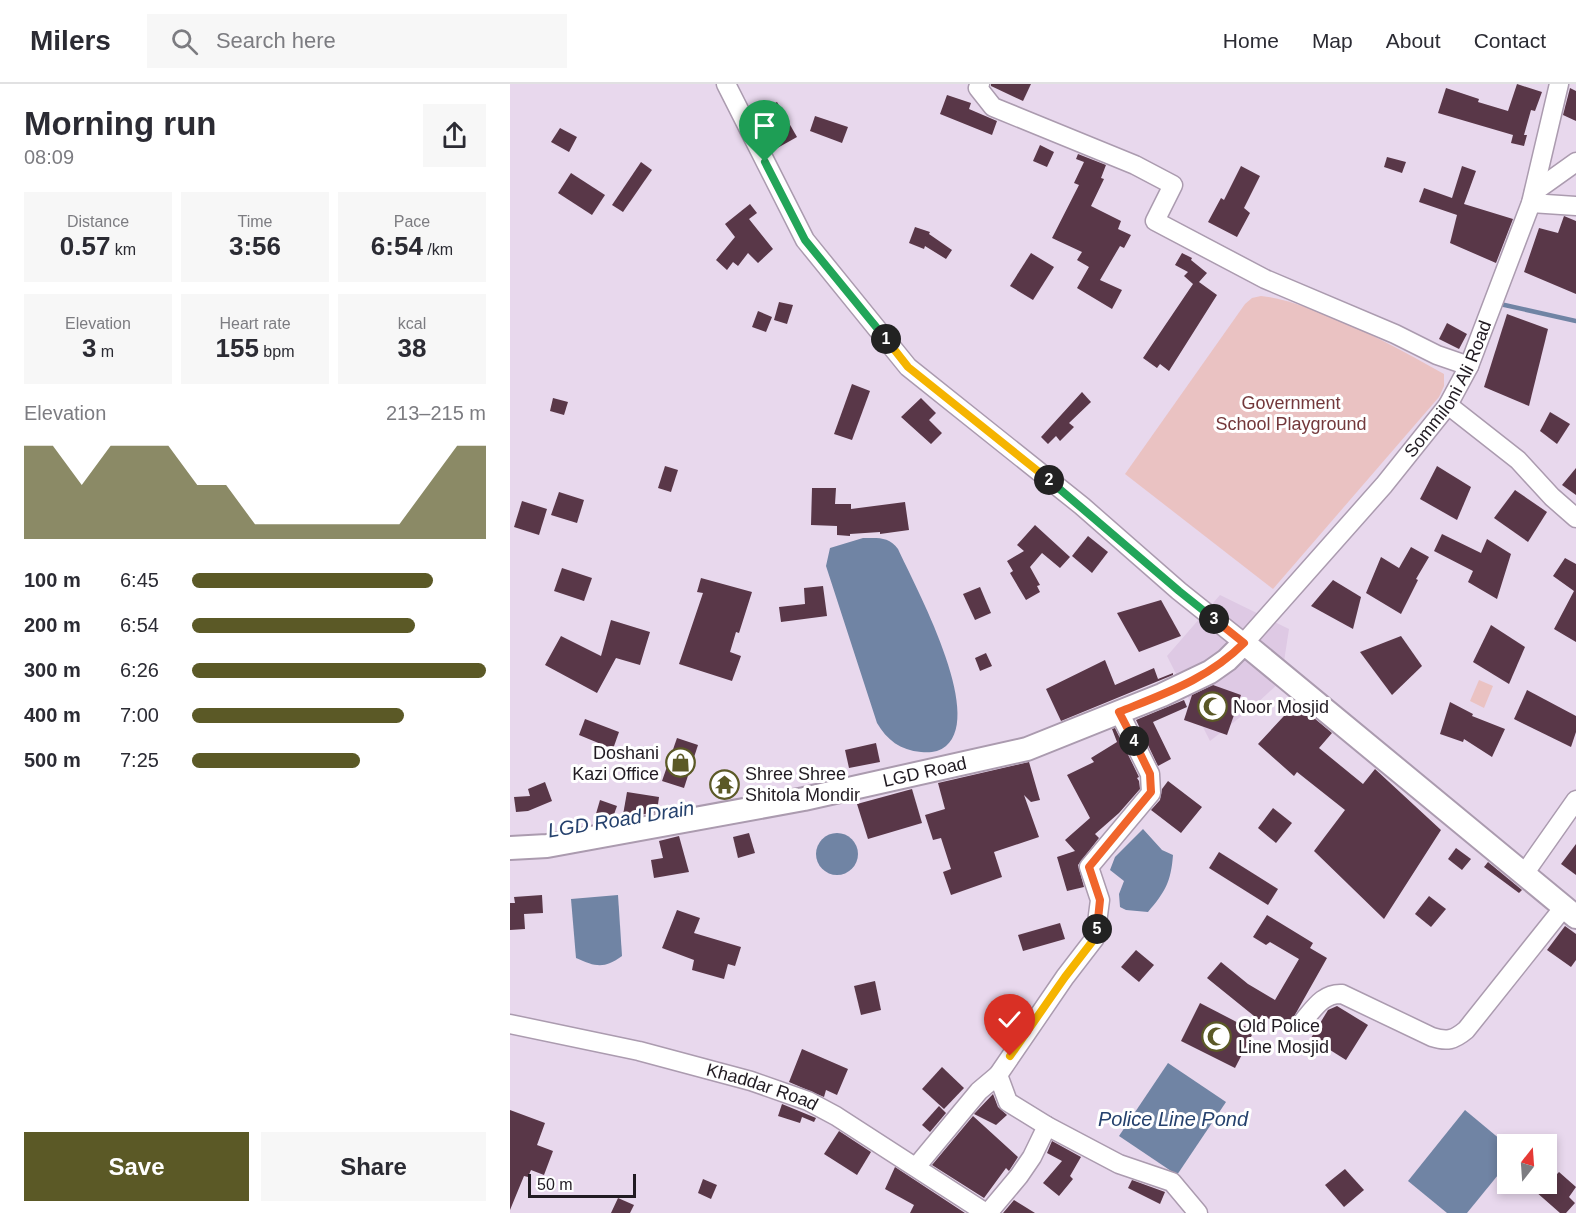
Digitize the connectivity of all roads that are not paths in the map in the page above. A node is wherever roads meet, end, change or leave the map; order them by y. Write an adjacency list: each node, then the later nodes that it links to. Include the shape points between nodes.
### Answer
1 (726, 84): 10 (street, via 805,240 908,367 1082,506)
2 (980, 84): 7 (street, via 978,88 993,107 1135,165 1173,185 1155,221 1265,279 1437,356)
3 (1559, 84): 5 (street, Sommiloni Ali Road)
4 (1576, 162): 5 (street)
5 (1532, 198): 6 (street); 7 (street, Sommiloni Ali Road)
6 (1576, 206)
7 (1469, 366): 8 (street, Sommiloni Ali Road)
8 (1448, 405): 9 (street, via 1518,460); 10 (street, Sommiloni Ali Road, via 1384,485)
9 (1576, 518)
10 (1244, 643): 11 (main road, LGD Road, via 1210,672); 14 (main road)
11 (1119, 712): 13 (main road, LGD Road, via 1027,749 826,794 547,846); 18 (street, via 1150,774 1151,792 1089,867 1100,900 1095,938)
12 (1576, 800): 14 (street)
13 (510, 848)
14 (1524, 874): 15 (main road)
15 (1570, 912): 16 (street, via 1455,1039 1432,1037 1342,994 1324,998)
16 (1304, 1020)
17 (510, 1024): 20 (street, Khaddar Road, via 639,1051 751,1081 808,1101)
18 (998, 1075): 19 (street, via 1008,1102); 20 (street, via 979,1091)
19 (1047, 1126): 21 (street, via 1032,1157); 22 (street, via 1119,1164 1172,1182)
20 (916, 1167): 21 (street, Khaddar Road)
21 (989, 1211)
22 (1198, 1213)

